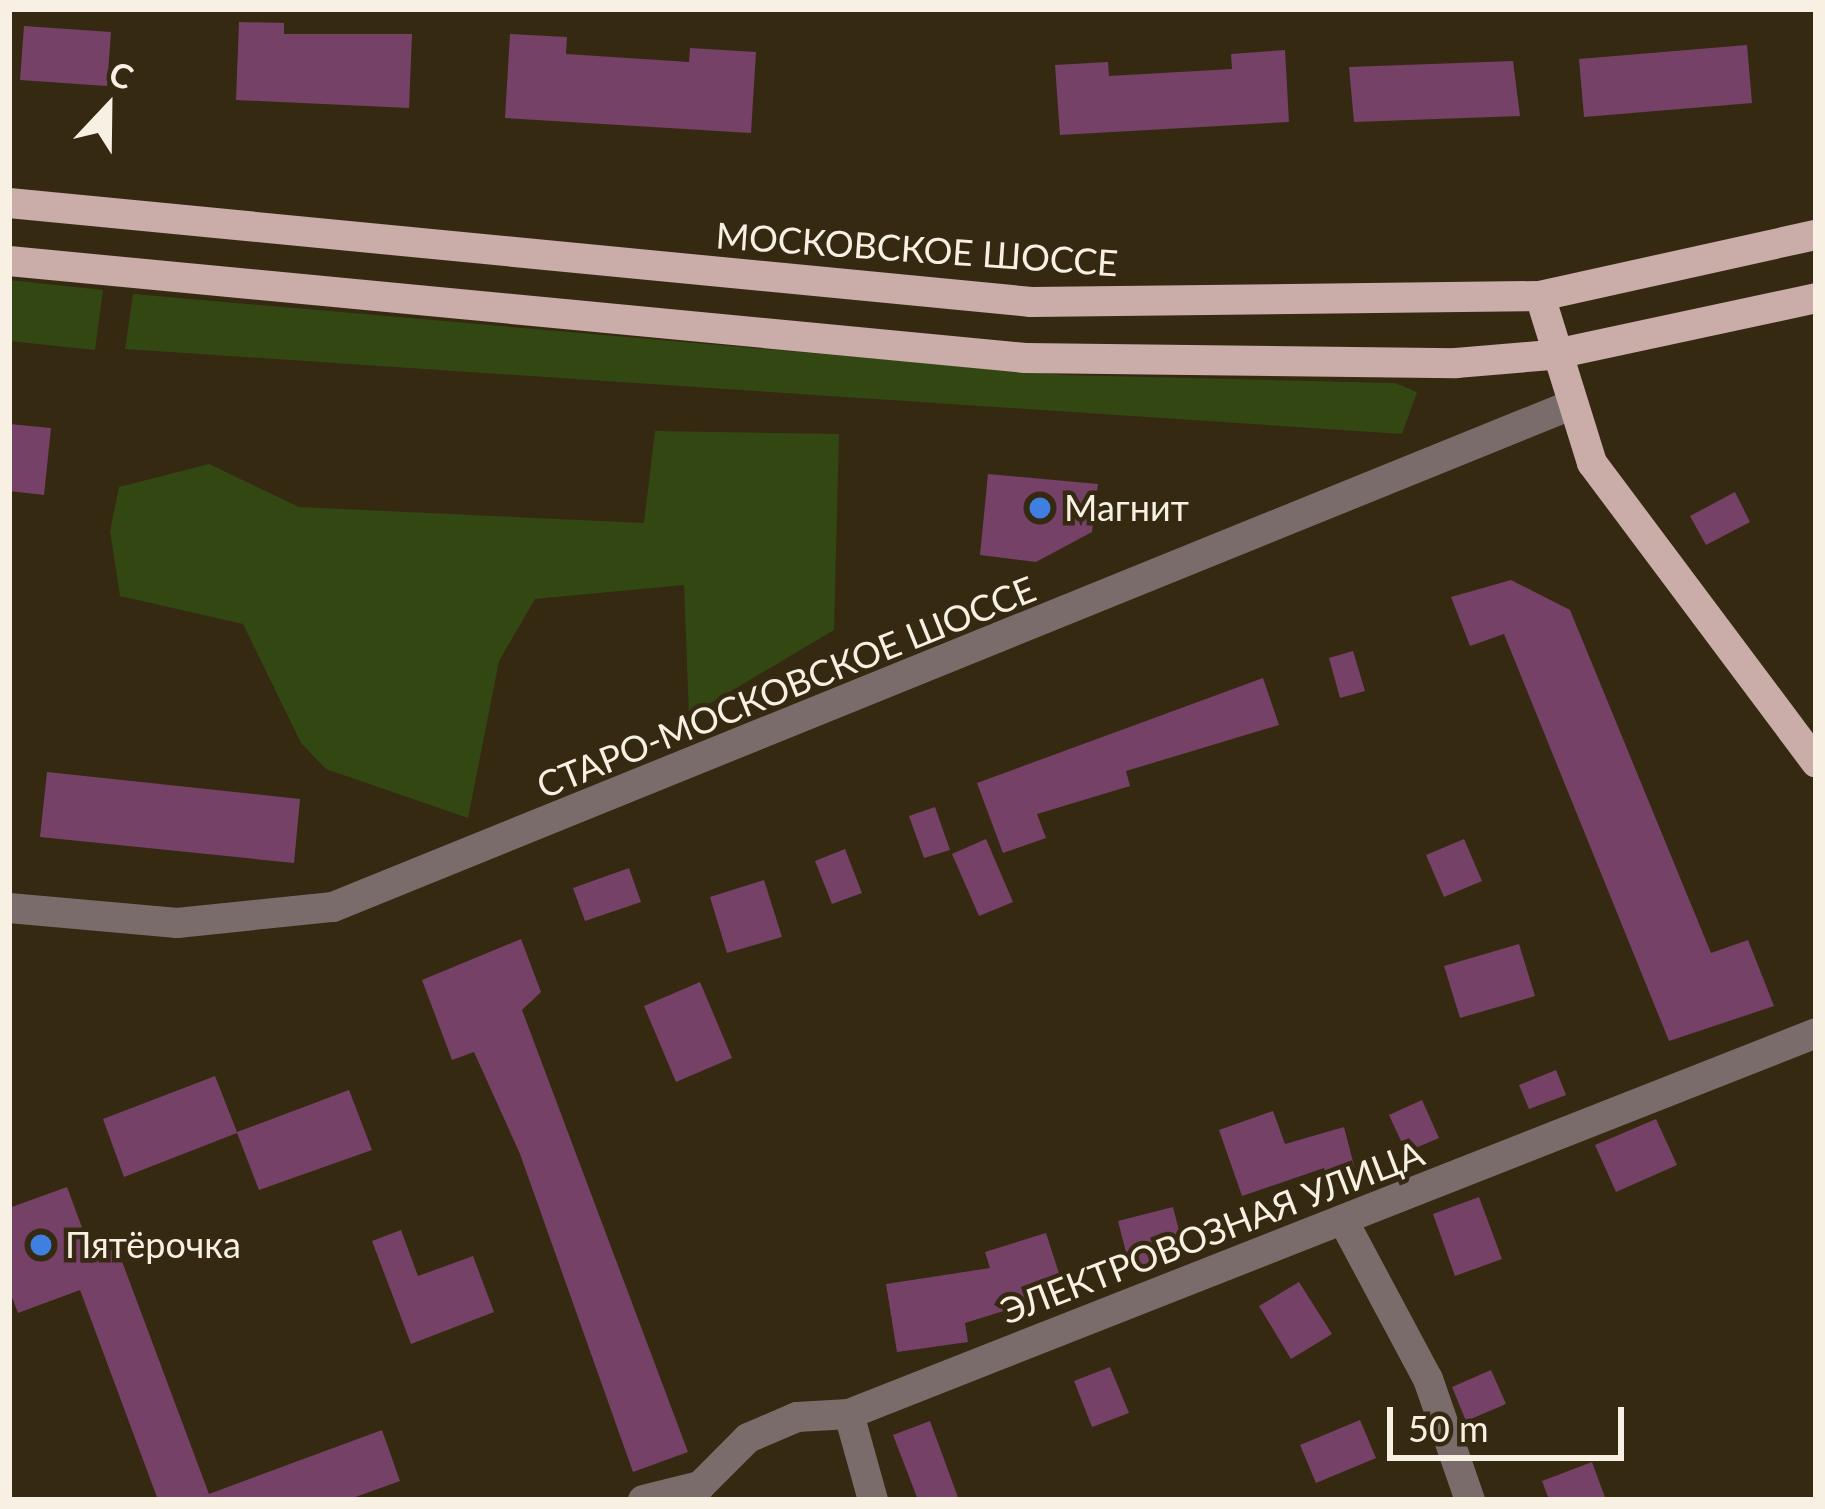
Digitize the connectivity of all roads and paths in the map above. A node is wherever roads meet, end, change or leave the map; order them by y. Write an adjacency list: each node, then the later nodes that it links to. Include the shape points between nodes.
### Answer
1 (9, 203): 4 (main road, МОСКОВСКОЕ ШОССЕ, via 1031,302)
2 (1816, 235): 4 (main road, МОСКОВСКОЕ ШОССЕ)
3 (9, 261): 6 (main road, via 1025,358)
4 (1540, 296): 6 (main road)
5 (1816, 298): 6 (main road)
6 (1551, 355): 7 (main road)
7 (1566, 407): 8 (main road, via 1611,490); 9 (street, СТАРО-МОСКОВСКОЕ ШОССЕ, via 333,907 177,923)
8 (1816, 762)
9 (9, 908)
10 (1816, 1033): 11 (street, ЭЛЕКТРОВОЗНАЯ УЛИЦА)
11 (1344, 1222): 12 (street, ЭЛЕКТРОВОЗНАЯ УЛИЦА); 15 (street, via 1428,1379)
12 (849, 1414): 13 (street, ЭЛЕКТРОВОЗНАЯ УЛИЦА, via 797,1417 748,1438 700,1486); 14 (street)
13 (643, 1500)
14 (873, 1500)
15 (1471, 1500)

